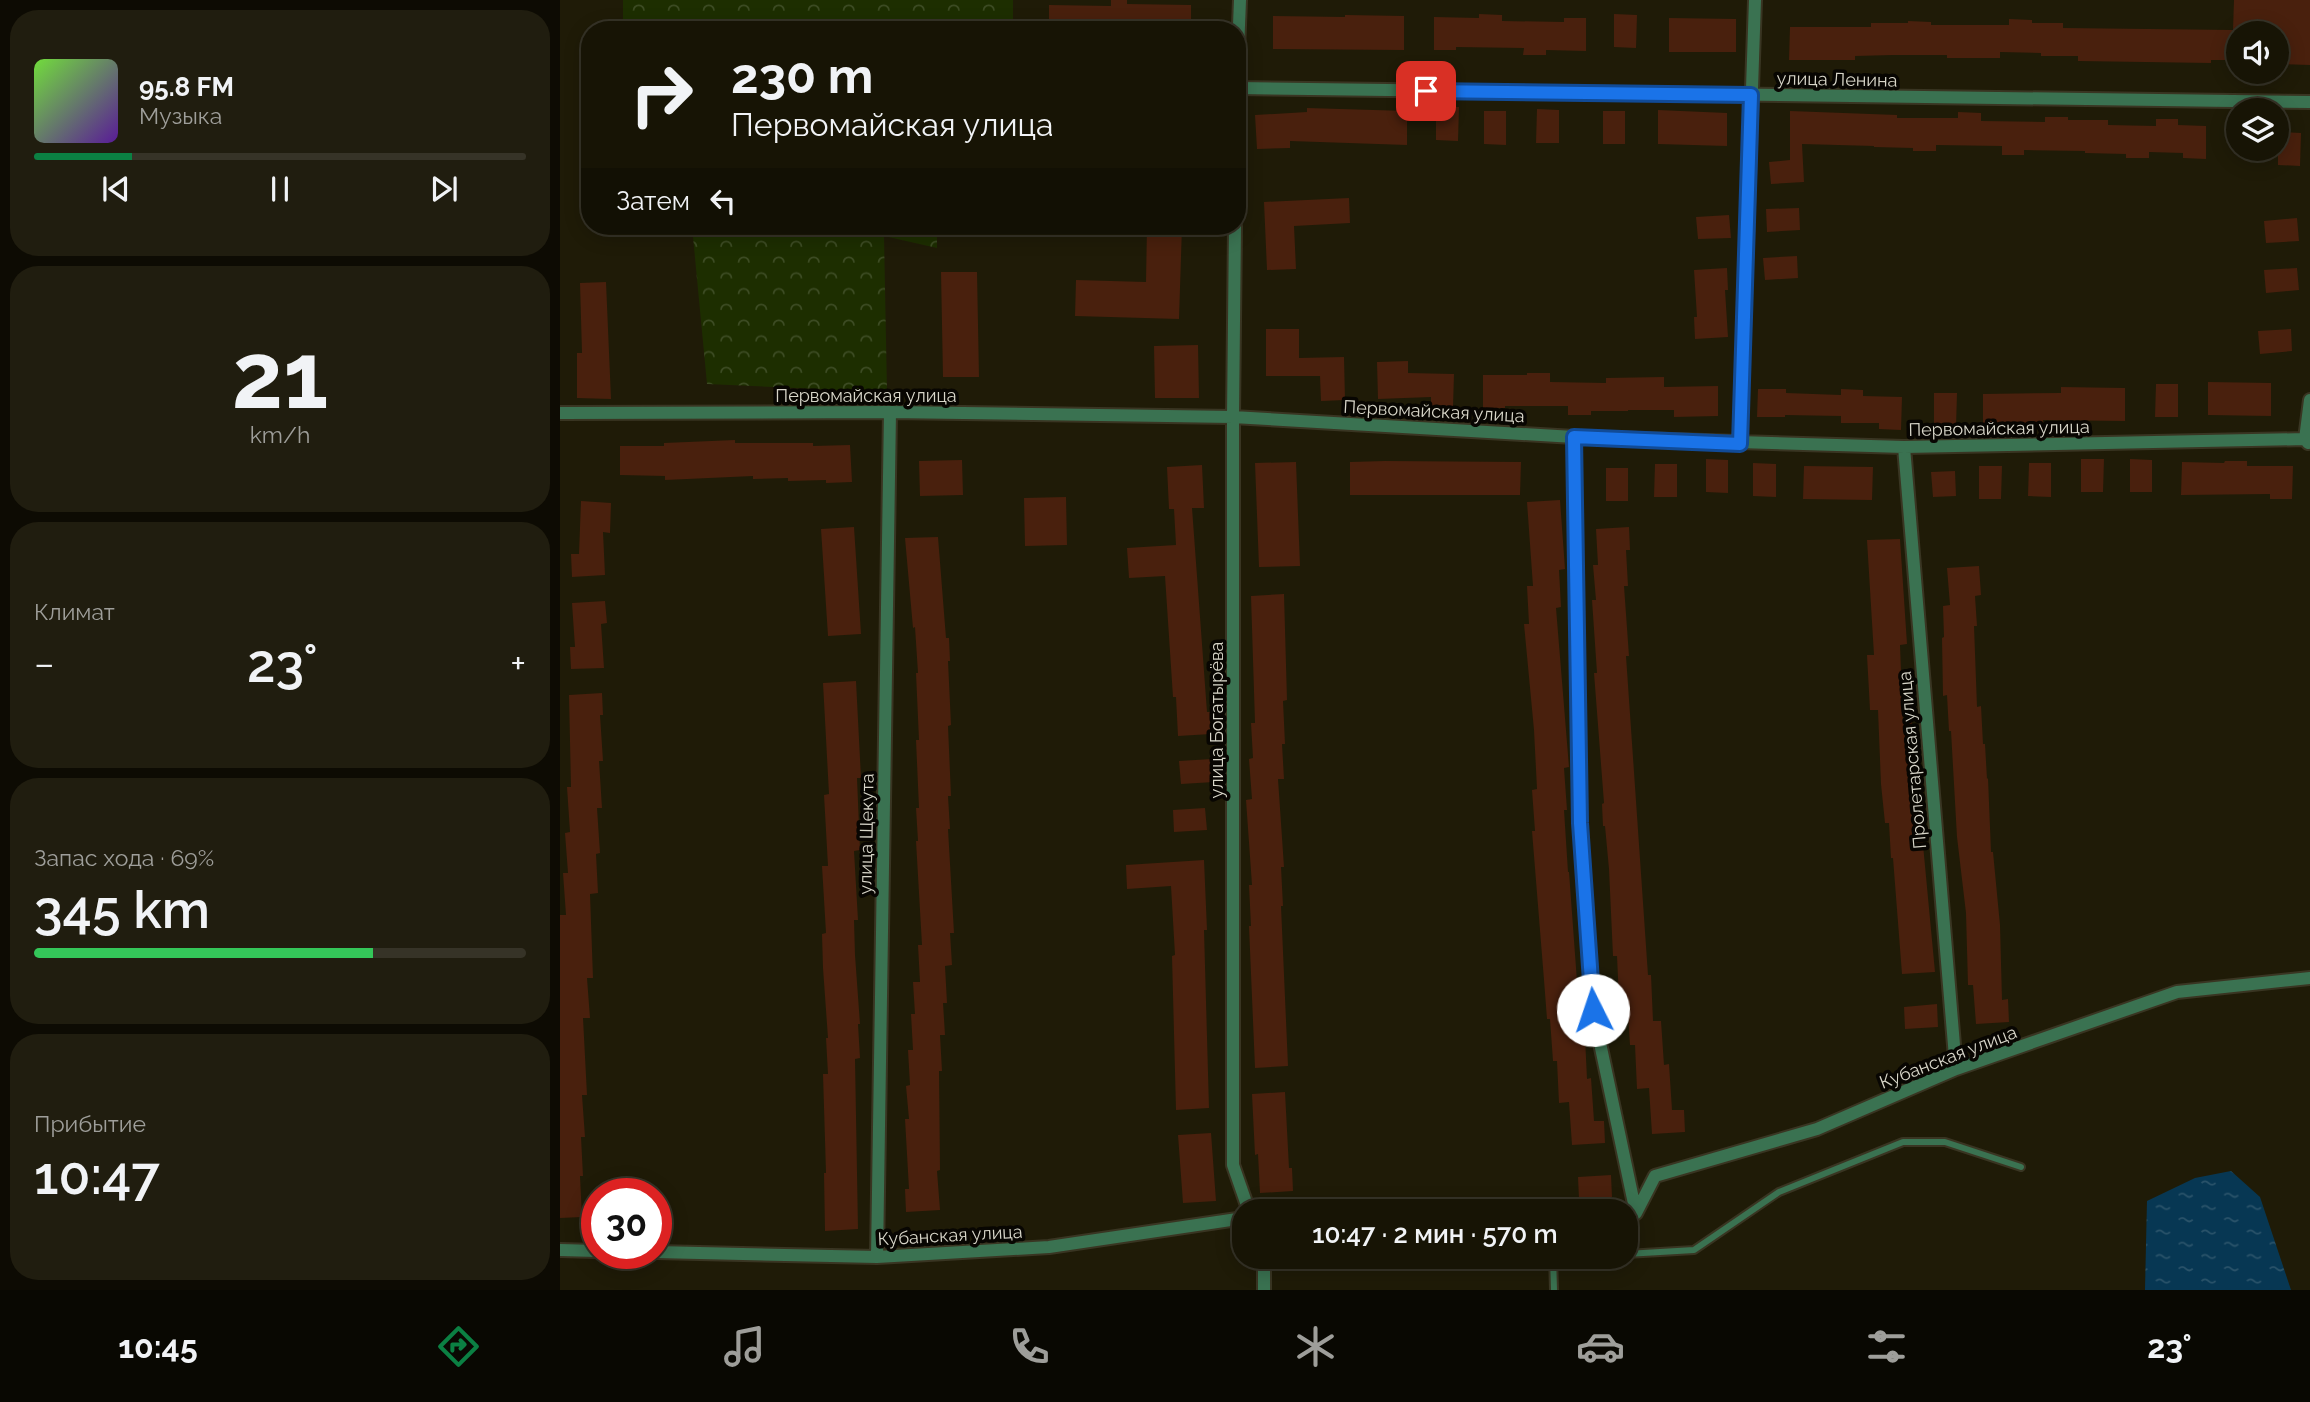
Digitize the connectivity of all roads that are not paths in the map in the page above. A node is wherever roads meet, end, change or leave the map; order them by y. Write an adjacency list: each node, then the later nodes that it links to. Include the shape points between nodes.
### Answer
1 (1240, 0): 3 (street)
2 (1755, 0): 5 (street)
3 (1239, 21)
4 (1246, 88): 5 (street, улица Ленина)
5 (1751, 95): 6 (street, улица Ленина); 14 (street)
6 (2310, 102)
7 (1235, 235): 11 (street, улица Богатырёва)
8 (2310, 400): 13 (street)
9 (890, 412): 10 (street, Первомайская улица); 11 (street, Первомайская улица); 27 (street, улица Щекута)
10 (560, 413)
11 (1233, 417): 12 (street, Первомайская улица); 19 (street, улица Богатырёва, via 1233,1165)
12 (1574, 437): 14 (street, Первомайская улица); 20 (street, via 1580,823 1593,1010)
13 (2308, 442): 15 (street, Первомайская улица)
14 (1740, 444): 15 (street, Первомайская улица)
15 (1903, 447): 17 (street, Пролетарская улица)
16 (2310, 978): 17 (street, Кубанская улица, via 2177,992)
17 (1956, 1069): 21 (street, Кубанская улица, via 1817,1129 1655,1176)
18 (2021, 1167): 26 (lane, via 1945,1142 1903,1142 1779,1192 1694,1250)
19 (1245, 1199)
20 (1628, 1199)
21 (1638, 1205)
22 (1232, 1220): 27 (street, Кубанская улица, via 1049,1247)
23 (560, 1250): 24 (street)
24 (581, 1251)
25 (672, 1252): 27 (street, Кубанская улица)
26 (1638, 1253)
27 (877, 1257)
28 (1264, 1269): 30 (street)
29 (1553, 1269): 31 (lane)
30 (1264, 1290)
31 (1554, 1290)

